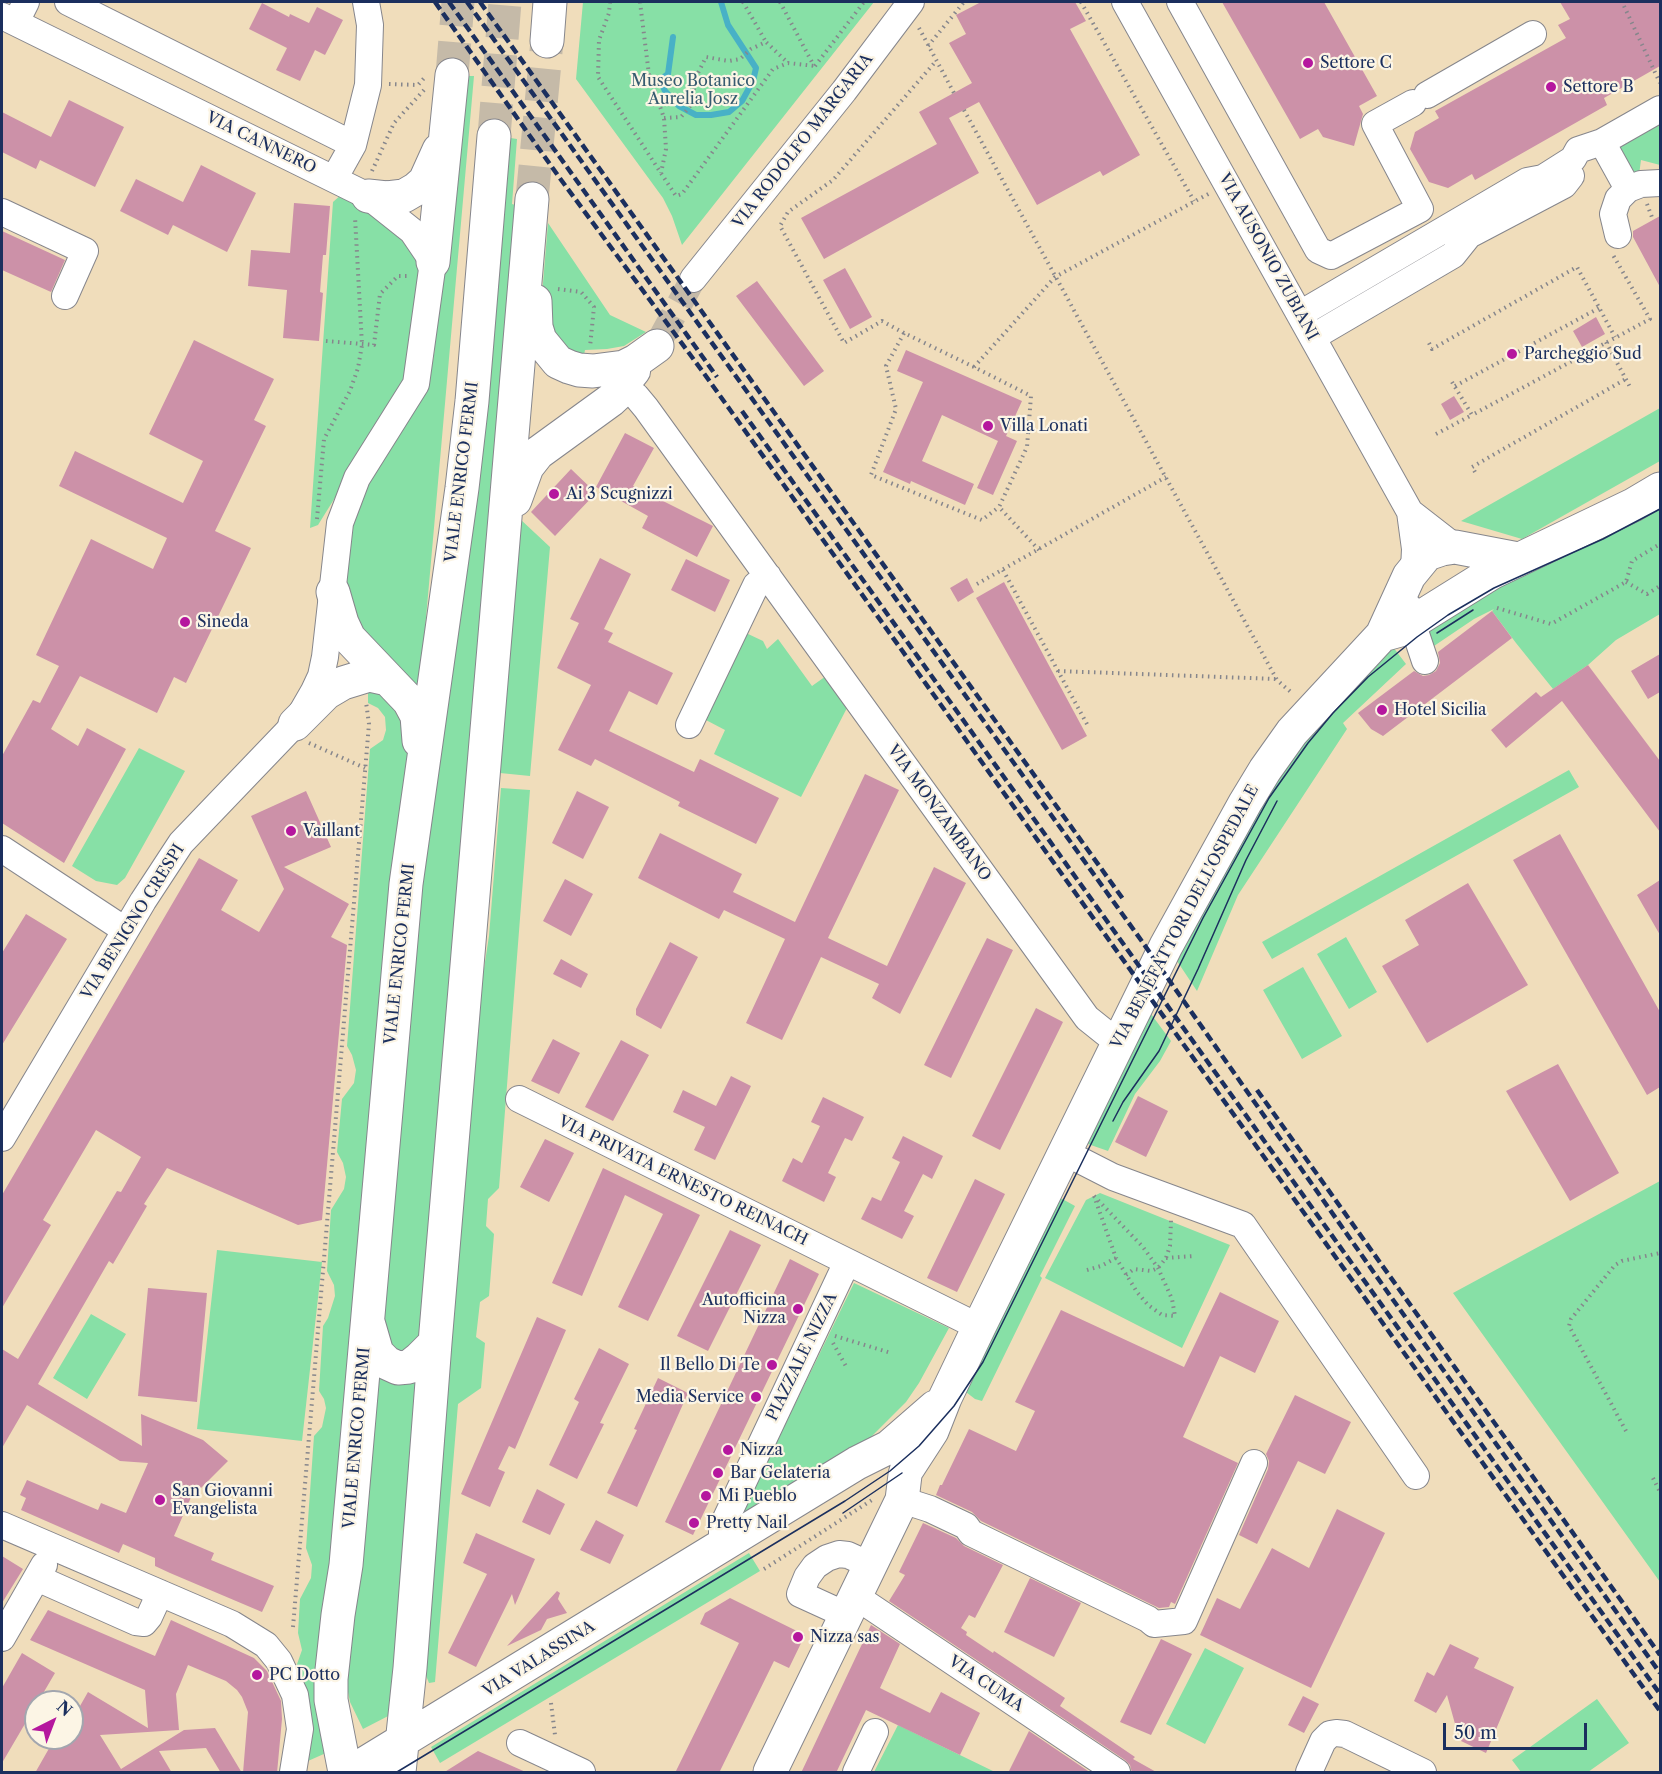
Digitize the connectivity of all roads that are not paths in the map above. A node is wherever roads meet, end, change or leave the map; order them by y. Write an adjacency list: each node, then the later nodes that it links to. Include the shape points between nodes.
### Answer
1 (68, 2): 8 (street)
2 (366, 2): 20 (street, VIA CANNERO, via 370,25 368,85 353,145)
3 (550, 2): 10 (main road)
4 (911, 2): 28 (street, VIA RODOLFO MARGARIA, via 844,92)
5 (1125, 2): 31 (street, VIA AUSONIO ZUBIANI)
6 (1180, 2): 9 (street, via 1318,250 1331,256 1420,209 1375,124)
7 (15, 13): 11 (street, VIA CANNERO)
8 (103, 19): 11 (street); 12 (street)
9 (1533, 34)
10 (547, 41)
11 (83, 56): 14 (street, VIA CANNERO)
12 (206, 70): 14 (street, VIA CANNERO); 18 (street)
13 (434, 78): 16 (main road)
14 (188, 107): 20 (street, VIA CANNERO)
15 (1660, 109): 19 (street)
16 (445, 134): 23 (main road, via 425,181 416,189 404,196 387,198); 27 (main road)
17 (494, 136): 50 (main road, VIALE ENRICO FERMI, via 465,466)
18 (342, 139)
19 (1590, 146): 22 (street); 26 (street, via 1543,178 1527,181); 29 (street, via 1564,185 1469,235 1453,255)
20 (334, 179): 23 (street, VIA CANNERO)
21 (1660, 183): 22 (street, via 1645,182)
22 (1628, 189): 25 (street, via 1618,199 1613,214)
23 (365, 193): 27 (street, via 412,231)
24 (2, 213): 30 (street, via 86,251)
25 (1618, 235)
26 (1382, 268): 29 (street); 31 (street)
27 (425, 269): 42 (street, via 416,384 367,460 347,500 340,523)
28 (693, 279)
29 (1395, 290): 32 (street)
30 (65, 296)
31 (1300, 314): 32 (street, VIA AUSONIO ZUBIANI)
32 (1313, 337): 36 (street, VIA AUSONIO ZUBIANI)
33 (659, 342): 34 (street); 37 (main road, via 636,361 609,370 579,370 558,362 540,340 536,327 537,241 531,208)
34 (625, 387): 37 (main road, via 538,453 527,467); 40 (street, VIA MONZAMBANO, via 646,408)
35 (1660, 489): 39 (main road, VIA BENEFATTORI DELL'OSPEDALE)
36 (1410, 512): 38 (street, VIA AUSONIO ZUBIANI); 41 (street, VIA AUSONIO ZUBIANI, via 1414,549)
37 (504, 530): 60 (main road)
38 (1463, 549): 39 (main road, VIA AUSONIO ZUBIANI); 41 (main road, VIA AUSONIO ZUBIANI, via 1427,554); 43 (main road, via 1474,567)
39 (1518, 559): 43 (main road, VIA BENEFATTORI DELL'OSPEDALE)
40 (768, 576): 48 (street, via 756,585); 53 (street, VIA MONZAMBANO, via 1087,1018)
41 (1411, 576): 43 (main road, via 1424,598); 44 (street, VIA AUSONIO ZUBIANI, via 1407,599); 45 (main road, VIA AUSONIO ZUBIANI)
42 (333, 592): 47 (main road, via 342,623); 49 (street, VIA BENIGNO CRESPI, via 321,676)
43 (1453, 596): 44 (main road, VIA BENEFATTORI DELL'OSPEDALE)
44 (1412, 622): 45 (main road, VIA BENEFATTORI DELL'OSPEDALE); 46 (street, VIA AUSONIO ZUBIANI)
45 (1382, 635): 53 (main road, VIA BENEFATTORI DELL'OSPEDALE, via 1292,732 1265,770 1214,857)
46 (1425, 661)
47 (376, 686): 49 (main road, via 369,675 342,683 327,693); 50 (main road, via 409,701 417,716)
48 (692, 726)
49 (301, 733): 52 (street, VIA BENIGNO CRESPI, via 181,843)
50 (421, 770): 58 (main road, VIALE ENRICO FERMI, via 401,931)
51 (2, 849): 52 (street)
52 (124, 930): 55 (street, VIA BENIGNO CRESPI)
53 (1119, 1040): 56 (main road, VIA BENEFATTORI DELL'OSPEDALE)
54 (519, 1099): 57 (street, VIA PRIVATA ERNESTO REINACH)
55 (2, 1137)
56 (1064, 1152): 59 (main road, VIA BENEFATTORI DELL'OSPEDALE); 64 (street, via 1113,1177 1243,1225)
57 (847, 1262): 59 (street); 67 (street, PIAZZALE NIZZA, via 722,1527)
58 (367, 1318): 60 (main road, via 377,1353 398,1368 409,1367); 80 (main road, VIALE ENRICO FERMI, via 346,1565 331,1679 331,1700)
59 (979, 1327): 61 (main road, VIA BENEFATTORI DELL'OSPEDALE)
60 (435, 1343): 74 (main road)
61 (929, 1406): 62 (main road, via 889,1447); 65 (main road, VIA BENEFATTORI DELL'OSPEDALE, via 932,1431)
62 (857, 1463): 65 (main road, via 882,1465 890,1471 895,1478); 67 (main road)
63 (1254, 1463): 65 (street, via 1184,1621 1154,1624 971,1533 966,1526 930,1509)
64 (1416, 1476)
65 (890, 1498): 69 (main road)
66 (2, 1525): 68 (street)
67 (726, 1544): 75 (main road, VIA VALASSINA)
68 (54, 1547): 70 (street); 71 (street)
69 (870, 1565): 72 (main road); 72 (street, via 848,1555 827,1558 815,1566 800,1594)
70 (37, 1578): 71 (street, via 144,1623); 73 (street)
71 (160, 1593): 79 (street, via 232,1624 266,1645 279,1661 297,1704 300,1730)
72 (851, 1606): 83 (main road); 85 (street, VIA CUMA)
73 (2, 1638)
74 (410, 1668): 75 (main road, via 418,1685 434,1700); 78 (main road)
75 (468, 1702): 78 (main road, VIA VALASSINA)
76 (875, 1732): 84 (street)
77 (520, 1743): 82 (street)
78 (400, 1757): 81 (main road, VIA VALASSINA)
79 (293, 1773)
80 (345, 1773)
81 (351, 1773)
82 (582, 1773)
83 (770, 1773)
84 (856, 1773)
85 (1117, 1773)
86 (1309, 1773): 87 (street, via 1330,1734 1346,1734)
87 (1423, 1773)

